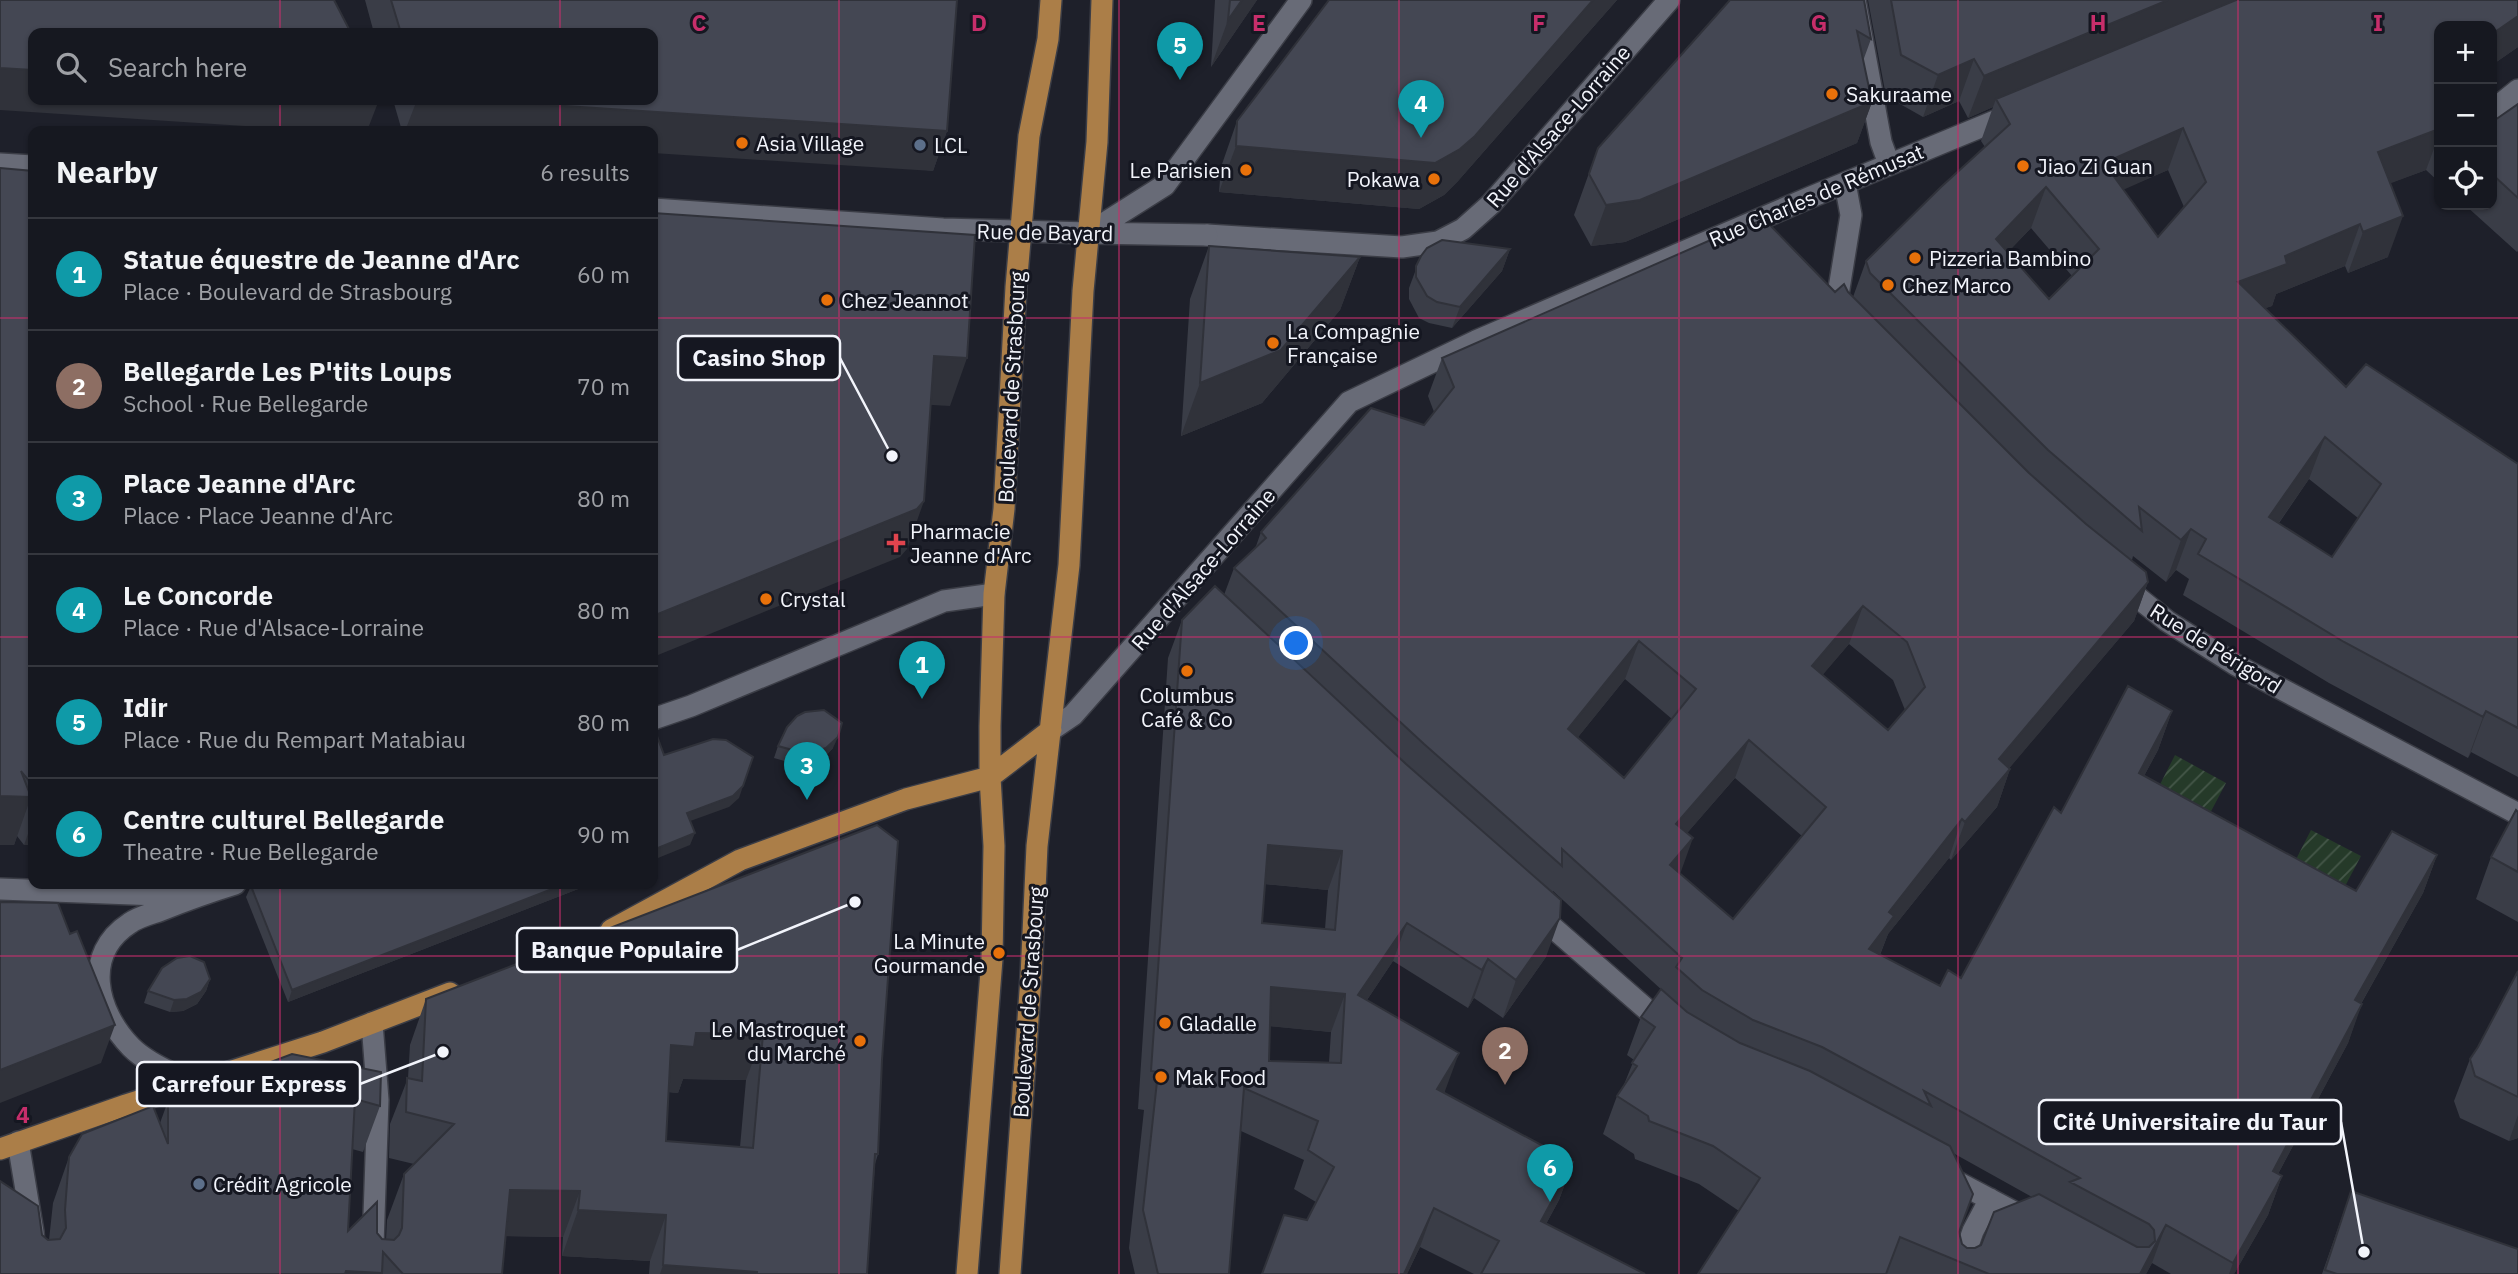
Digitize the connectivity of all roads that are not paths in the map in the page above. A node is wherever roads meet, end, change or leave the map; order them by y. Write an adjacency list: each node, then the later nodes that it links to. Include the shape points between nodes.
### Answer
1 (1051, 0): 14 (main road, Boulevard de Strasbourg, via 1029,136)
2 (1102, 0): 15 (main road, Boulevard de Strasbourg)
3 (1301, 0): 15 (street, via 1165,185)
4 (1669, 0): 16 (street, Rue d'Alsace-Lorraine, via 1491,204 1463,229)
5 (1855, 0): 10 (street)
6 (2518, 90): 7 (street)
7 (2497, 107)
8 (2027, 108): 10 (street, Rue Charles de Rémusat)
9 (0, 164): 11 (street)
10 (1889, 164): 12 (street, Rue Charles de Rémusat)
11 (28, 166)
12 (1845, 183): 17 (street, via 1851,215 1837,301 1843,321); 18 (street, Rue Charles de Rémusat, via 1476,341)
13 (658, 209): 14 (street, Rue de Bayard)
14 (1020, 231): 15 (street, Rue de Bayard); 21 (main road, Boulevard de Strasbourg, via 1004,509)
15 (1089, 233): 16 (street, Rue de Bayard, via 1402,247); 24 (main road, Boulevard de Strasbourg, via 1069,565)
16 (1438, 242)
17 (1852, 331)
18 (1349, 402): 20 (street, Rue d'Alsace-Lorraine)
19 (2102, 569): 26 (street, Rue de Périgord, via 2167,621 2236,665)
20 (1184, 591): 22 (street); 24 (street, Rue d'Alsace-Lorraine, via 1073,715)
21 (994, 594): 23 (street, via 944,601); 25 (main road, Boulevard de Strasbourg)
22 (1202, 609)
23 (658, 717)
24 (1051, 730): 25 (main road); 43 (main road, Boulevard de Strasbourg, via 1037,846)
25 (990, 777): 31 (main road, via 906,799 740,860); 42 (main road, Boulevard de Strasbourg, via 992,959)
26 (2518, 814)
27 (0, 889): 30 (street)
28 (219, 889): 30 (street)
29 (1515, 893): 34 (street)
30 (194, 897): 35 (street, via 131,922 111,938 102,956 99,981 114,1027 132,1048)
31 (593, 937)
32 (473, 984): 33 (main road)
33 (372, 1023): 35 (main road); 41 (street, via 378,1100)
34 (1680, 1039)
35 (190, 1083): 36 (main road)
36 (9, 1146): 40 (street, via 33,1231)
37 (1931, 1167): 38 (street)
38 (1990, 1199): 39 (street); 44 (street)
39 (2049, 1231)
40 (36, 1274)
41 (372, 1274)
42 (967, 1274)
43 (1010, 1274)
44 (1958, 1274)

